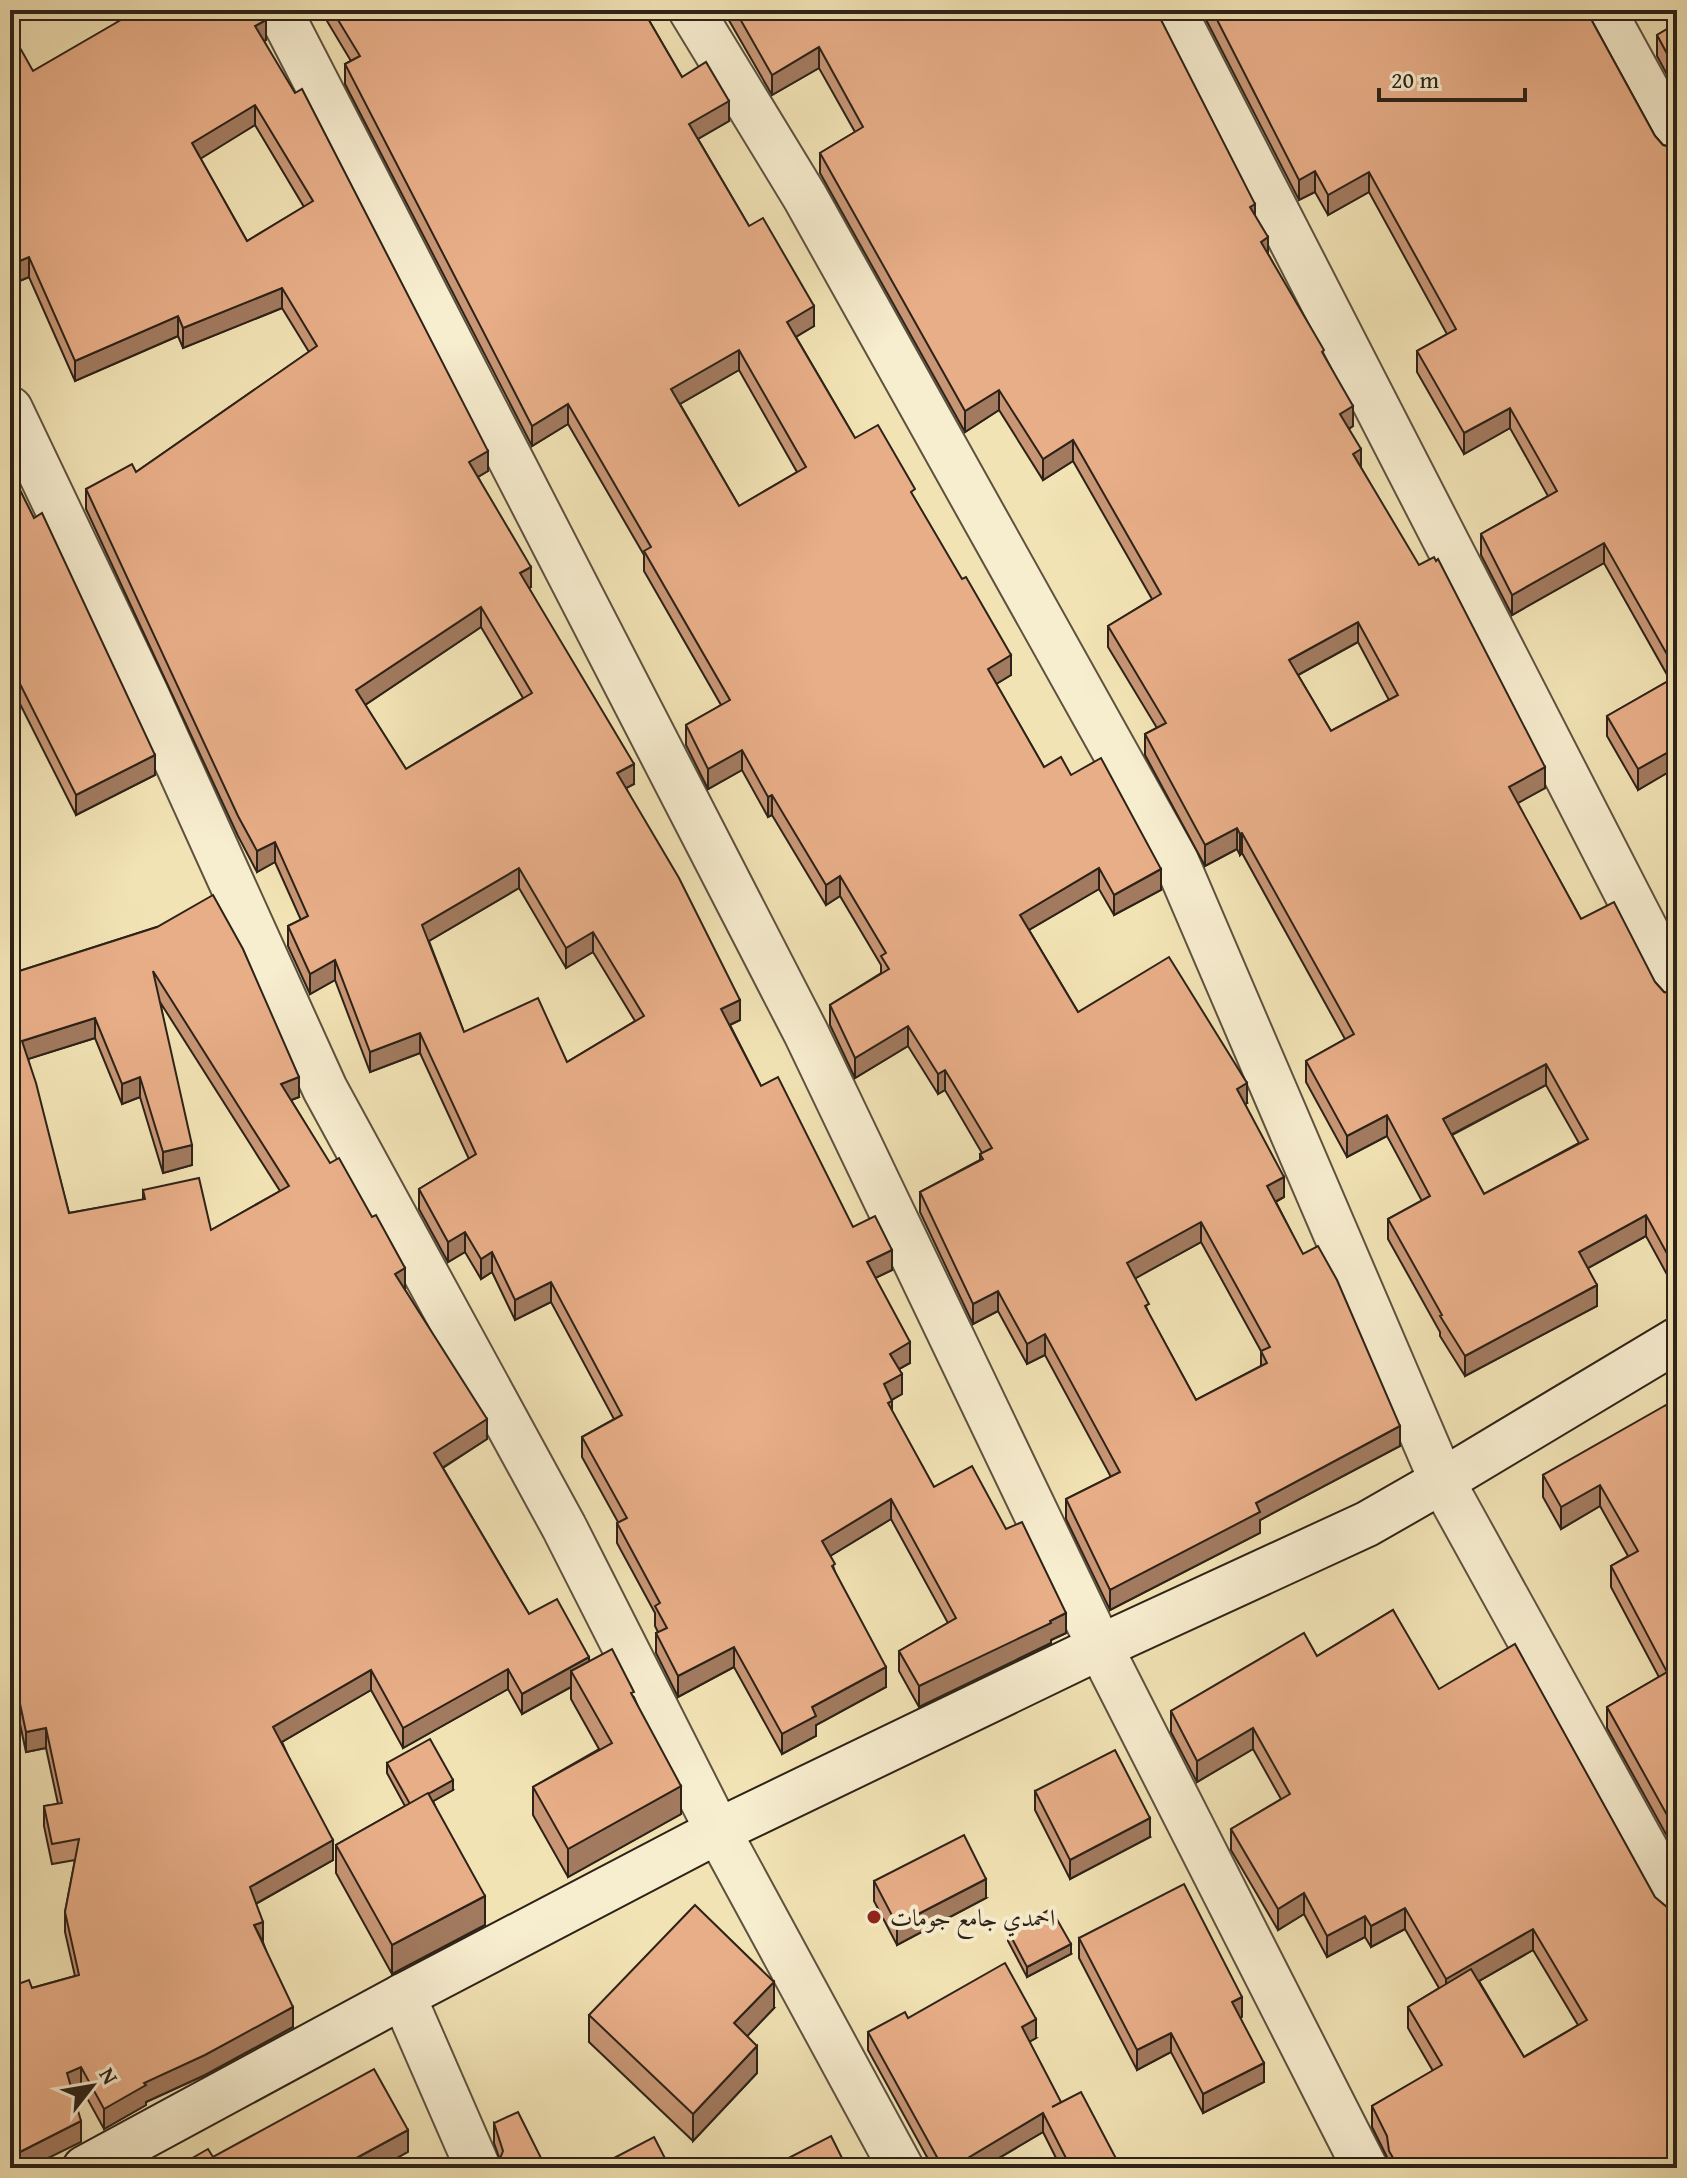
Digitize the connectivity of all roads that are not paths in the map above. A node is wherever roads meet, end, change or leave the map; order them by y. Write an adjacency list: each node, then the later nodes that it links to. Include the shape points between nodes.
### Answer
1 (279, 10): 10 (street, via 806,1033)
2 (691, 10): 9 (street, via 805,197 1176,861)
3 (1173, 10): 7 (street)
4 (1603, 10): 5 (street)
5 (1677, 145)
6 (10, 409): 11 (street, via 325,1089 564,1527)
7 (1677, 991)
8 (1677, 1340): 9 (street)
9 (1442, 1481): 10 (street, via 1367,1524); 12 (street)
10 (1100, 1647): 11 (street); 17 (street)
11 (718, 1831): 13 (street); 16 (street)
12 (1677, 1906)
13 (403, 1996): 14 (street); 15 (street)
14 (85, 2168)
15 (478, 2168)
16 (901, 2168)
17 (1365, 2168)

